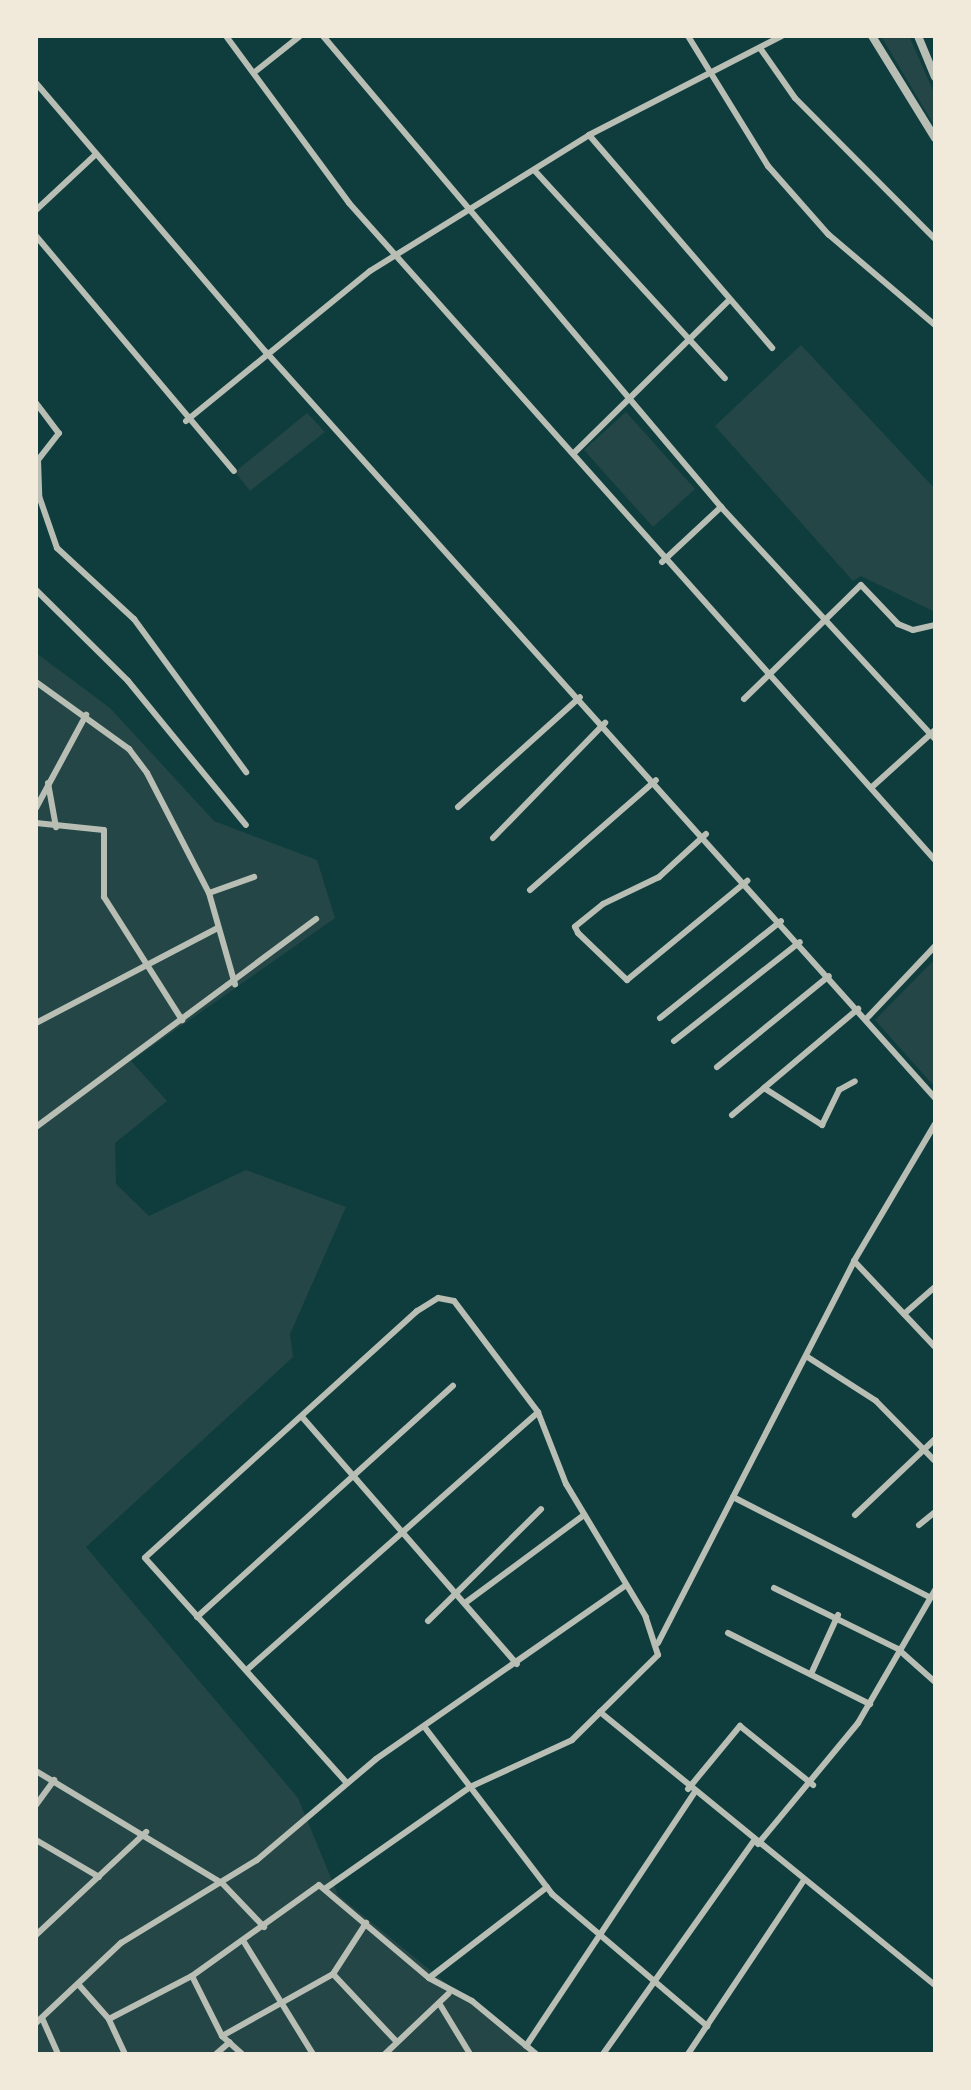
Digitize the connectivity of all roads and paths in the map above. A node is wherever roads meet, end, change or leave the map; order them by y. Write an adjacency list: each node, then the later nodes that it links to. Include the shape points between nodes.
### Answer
1 (226, 36): 9 (street)
2 (300, 36): 9 (street)
3 (323, 36): 17 (street)
4 (688, 36): 10 (street)
5 (782, 36): 8 (street)
6 (872, 36): 14 (street)
7 (918, 36): 11 (street)
8 (760, 48): 10 (street); 20 (street, via 795,98 842,138)
9 (256, 71): 21 (street)
10 (710, 74): 13 (street); 23 (street, via 768,166 828,234)
11 (935, 77)
12 (36, 83): 15 (street)
13 (589, 135): 16 (street); 22 (street)
14 (935, 138)
15 (96, 154): 18 (street); 26 (street)
16 (535, 171): 17 (street); 24 (street)
17 (471, 209): 21 (street); 28 (street)
18 (36, 210)
19 (36, 236): 30 (street)
20 (935, 239)
21 (395, 256): 26 (street); 31 (street)
22 (728, 301): 24 (street); 25 (street)
23 (935, 325)
24 (689, 342): 27 (street); 28 (street)
25 (772, 348)
26 (266, 352): 30 (street); 41 (street)
27 (725, 378)
28 (632, 394): 31 (street); 34 (street)
29 (36, 403): 33 (street, via 59,433 38,460)
30 (186, 421): 32 (street)
31 (574, 453): 35 (street)
32 (234, 471)
33 (38, 498): 46 (street, via 57,548 134,619)
34 (721, 507): 35 (street); 37 (street)
35 (662, 562): 39 (street)
36 (36, 590): 53 (street, via 128,681)
37 (821, 622): 38 (street, via 861,585 898,624 913,630); 39 (street); 45 (street)
38 (935, 625)
39 (765, 677): 42 (street); 49 (street)
40 (37, 686): 43 (street)
41 (580, 697): 44 (street); 50 (street)
42 (744, 699)
43 (86, 715): 48 (street); 61 (street, via 147,773)
44 (605, 723): 47 (street); 56 (street)
45 (933, 735): 49 (street)
46 (246, 772)
47 (656, 780): 55 (street); 60 (street)
48 (48, 783): 51 (street); 54 (street)
49 (872, 787): 57 (street)
50 (458, 807)
51 (36, 808)
52 (36, 823): 54 (street)
53 (246, 825)
54 (56, 827): 67 (street, via 104,830 104,897)
55 (706, 834): 59 (street); 59 (street, via 659,877 603,904 575,927 578,933 627,980)
56 (493, 838)
57 (935, 860)
58 (254, 877): 61 (street)
59 (747, 881): 63 (street)
60 (530, 890)
61 (209, 893): 64 (street)
62 (316, 919): 69 (street)
63 (781, 921): 65 (street); 71 (street)
64 (218, 928): 67 (street); 69 (street)
65 (800, 942): 68 (street); 75 (street)
66 (935, 946): 72 (street)
67 (148, 963): 73 (street); 74 (street)
68 (829, 976): 70 (street); 76 (street)
69 (235, 984): 73 (street)
70 (858, 1009): 72 (street); 78 (street)
71 (660, 1018)
72 (867, 1018): 79 (street)
73 (182, 1020): 82 (street)
74 (36, 1023)
75 (674, 1041)
76 (717, 1067)
77 (855, 1081): 78 (street, via 839,1090 822,1125)
78 (764, 1088): 80 (street)
79 (935, 1098)
80 (732, 1115)
81 (935, 1124): 83 (street)
82 (36, 1127)
83 (854, 1261): 85 (street); 87 (street)
84 (935, 1287): 85 (street)
85 (904, 1314): 86 (street)
86 (935, 1347)
87 (806, 1356): 92 (street, via 876,1401); 95 (street)
88 (453, 1386): 94 (street)
89 (538, 1412): 90 (street, via 454,1301 438,1298); 98 (street); 101 (street)
90 (303, 1418): 94 (street); 109 (street, via 145,1558)
91 (935, 1439): 92 (street)
92 (924, 1448): 93 (street); 99 (street)
93 (935, 1461)
94 (355, 1479): 101 (street); 109 (street)
95 (733, 1497): 106 (street); 112 (street)
96 (541, 1509): 105 (street)
97 (935, 1512): 100 (street)
98 (584, 1515): 102 (street); 107 (street)
99 (855, 1515)
100 (919, 1525)
101 (401, 1532): 105 (street); 115 (street)
102 (625, 1586): 112 (street); 114 (street)
103 (774, 1588): 108 (street)
104 (935, 1590): 106 (street)
105 (457, 1593): 107 (street); 110 (street)
106 (929, 1597): 113 (street)
107 (465, 1603): 114 (street)
108 (838, 1615): 113 (street); 116 (street)
109 (197, 1617): 115 (street)
110 (428, 1621)
111 (728, 1633): 116 (street)
112 (658, 1643): 119 (street, via 658,1655)
113 (898, 1649): 117 (street); 118 (street)
114 (517, 1664): 120 (street)
115 (249, 1668): 123 (street)
116 (811, 1674): 118 (street)
117 (935, 1682)
118 (870, 1704): 124 (street)
119 (600, 1712): 125 (street, via 572,1740); 126 (street)
120 (426, 1729): 123 (street); 125 (street)
121 (36, 1771): 122 (street)
122 (54, 1780): 127 (street); 128 (street)
123 (347, 1783): 133 (street)
124 (813, 1785): 126 (street, via 740,1726); 130 (street)
125 (470, 1787): 134 (street); 135 (street)
126 (691, 1791): 130 (street); 139 (street)
127 (36, 1805)
128 (146, 1832): 131 (street); 133 (street)
129 (36, 1840): 131 (street)
130 (756, 1842): 132 (street); 144 (street)
131 (99, 1877): 138 (street)
132 (804, 1880): 146 (street); 152 (street)
133 (222, 1883): 137 (street); 145 (street, via 121,1943)
134 (547, 1887): 139 (street); 143 (street)
135 (326, 1888): 136 (street); 137 (street, via 319,1885)
136 (366, 1923): 141 (street); 143 (street)
137 (264, 1927): 140 (street)
138 (36, 1935)
139 (598, 1940): 144 (street); 156 (street)
140 (244, 1942): 142 (street); 148 (street)
141 (333, 1974): 148 (street); 154 (street)
142 (192, 1976): 150 (street); 153 (street)
143 (429, 1978): 147 (street)
144 (650, 1980): 152 (street); 165 (street)
145 (78, 1984): 150 (street); 151 (street)
146 (935, 1985)
147 (449, 1993): 149 (street); 156 (street, via 472,2001)
148 (281, 2003): 153 (street); 161 (street)
149 (439, 2003): 154 (street); 163 (street)
150 (109, 2019): 158 (street)
151 (39, 2021): 157 (street)
152 (707, 2026): 166 (street)
153 (222, 2036): 155 (street)
154 (396, 2041): 162 (street)
155 (230, 2042): 159 (street); 160 (street)
156 (526, 2046): 164 (street)
157 (58, 2054)
158 (125, 2054)
159 (216, 2054)
160 (242, 2054)
161 (313, 2054)
162 (385, 2054)
163 (470, 2054)
164 (536, 2054)
165 (603, 2054)
166 (688, 2054)

